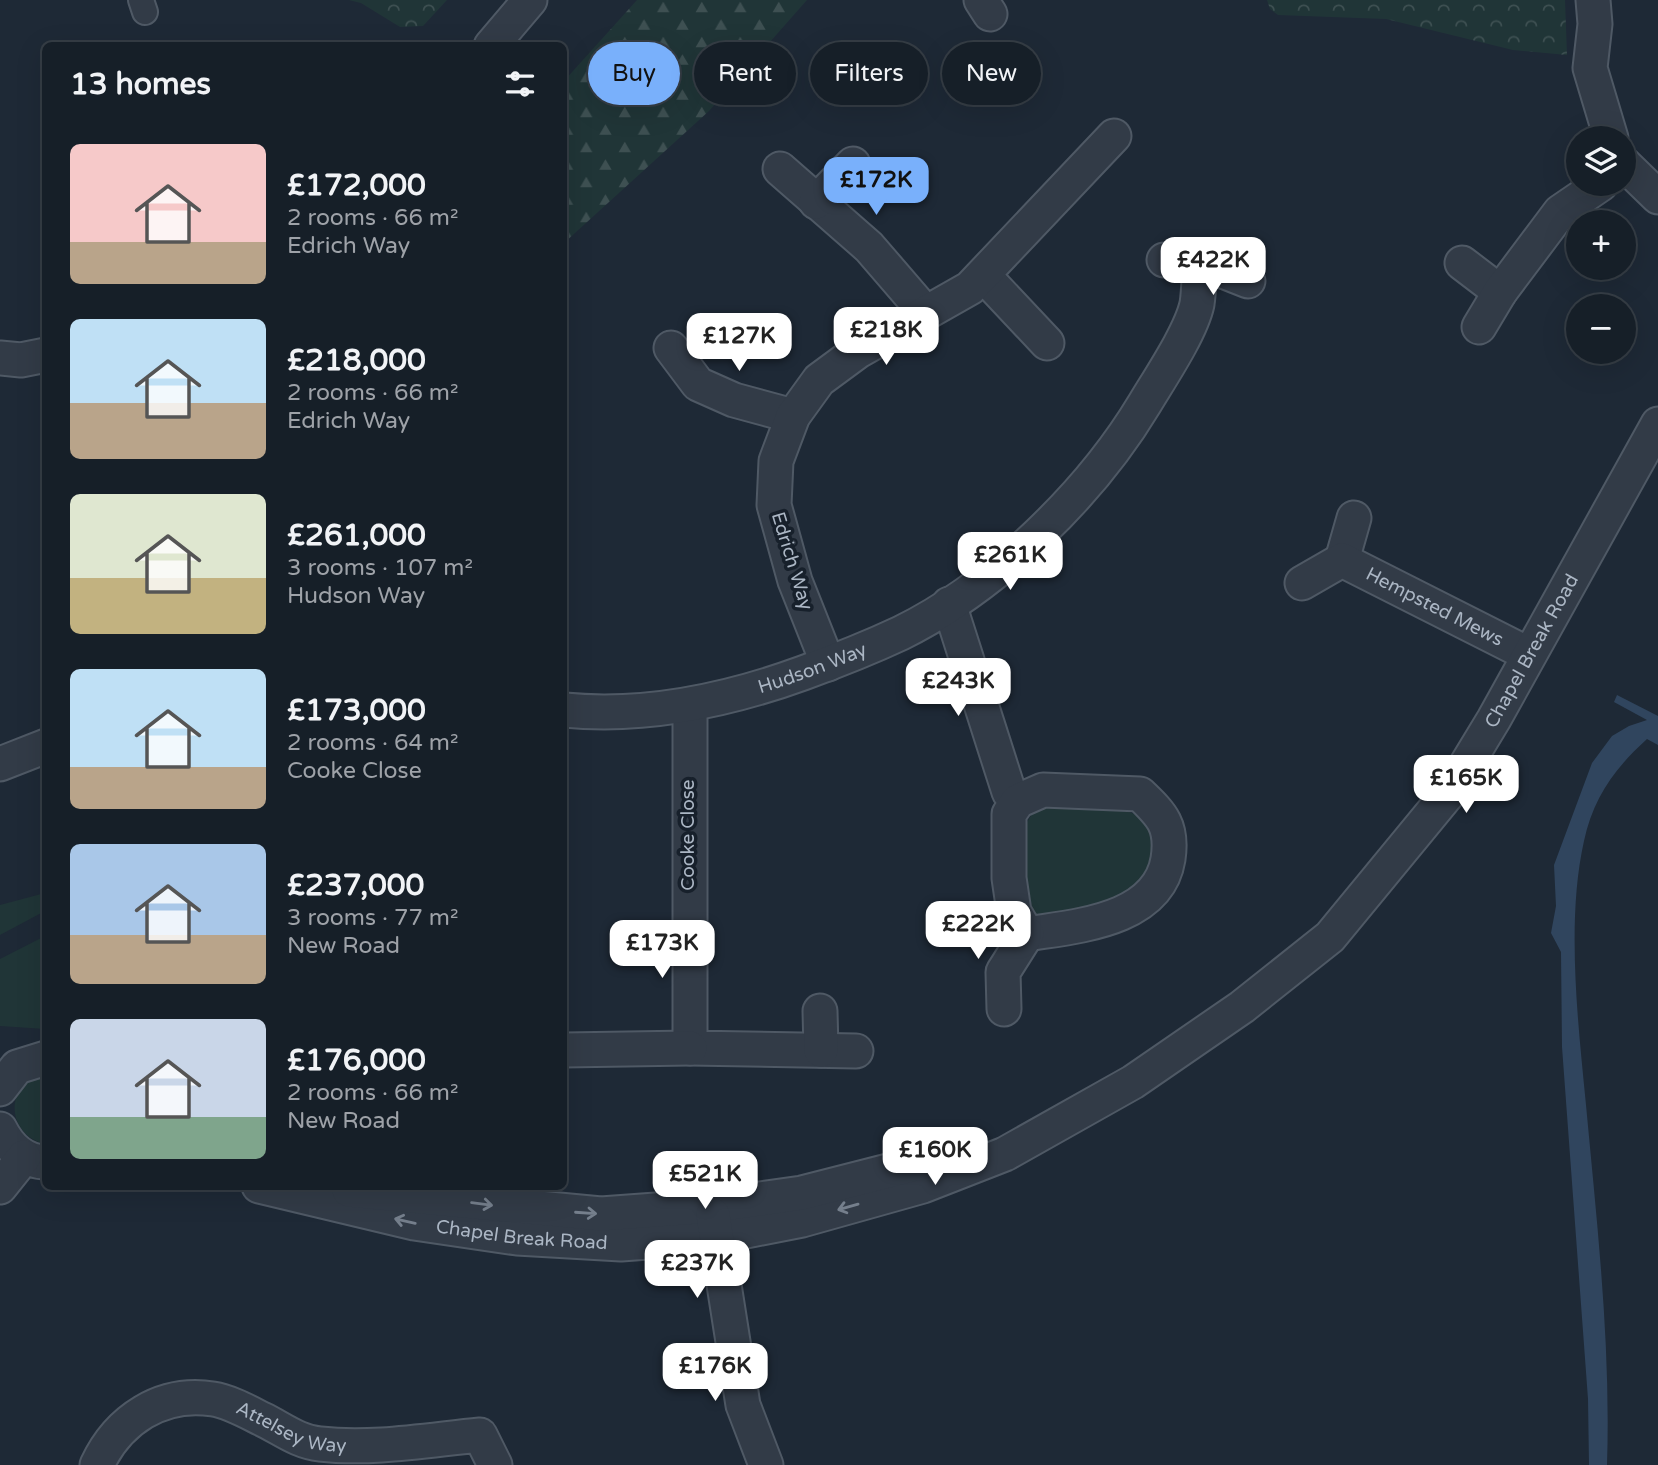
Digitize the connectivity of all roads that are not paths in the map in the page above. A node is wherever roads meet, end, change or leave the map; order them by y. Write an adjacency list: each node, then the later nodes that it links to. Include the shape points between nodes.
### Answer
1 (530, 0): 3 (street)
2 (1593, 0): 4 (street, via 1590,68)
3 (494, 42)
4 (1606, 126)
5 (1114, 136): 15 (street, Edrich Way)
6 (853, 164): 11 (street)
7 (780, 169): 11 (street)
8 (1636, 179): 10 (street)
9 (1579, 196): 17 (street, via 1560,212)
10 (1658, 197)
11 (816, 202): 18 (street, via 869,247)
12 (1164, 260): 13 (street)
13 (1200, 262): 16 (street); 29 (street, Hudson Way, via 1196,306 1127,434 1030,543)
14 (1462, 264): 17 (street)
15 (984, 276): 18 (street, Edrich Way); 20 (street)
16 (1248, 281)
17 (1500, 292): 19 (street)
18 (925, 312): 24 (street, Edrich Way, via 819,380)
19 (1479, 327)
20 (1047, 342)
21 (671, 348): 24 (street, via 698,384 734,400)
22 (42, 356): 23 (street)
23 (0, 359)
24 (793, 416): 31 (street, Edrich Way, via 776,461 774,505 795,581)
25 (1658, 424): 30 (street, Chapel Break Road)
26 (1354, 518): 27 (street, Hempsted Mews)
27 (1342, 560): 28 (street, Hempsted Mews); 30 (street, Hempsted Mews)
28 (1302, 583)
29 (950, 604): 31 (street, Hudson Way, via 902,633); 36 (street, via 1009,792)
30 (1528, 654): 51 (street, Chapel Break Road, via 1451,790 1330,937 1242,1007 1133,1082 1004,1154 923,1186 802,1220)
31 (828, 664): 32 (street, Hudson Way, via 751,692)
32 (690, 705): 33 (street, Hudson Way); 40 (street, Cooke Close)
33 (567, 710)
34 (42, 748): 35 (street)
35 (0, 764)
36 (1018, 801): 37 (street, via 1009,814 1009,878 1014,912); 37 (street, via 1043,790 1140,794 1163,817 1171,842 1166,872 1147,897 1091,923)
37 (1027, 934): 38 (street, via 1003,972)
38 (1004, 1009)
39 (820, 1011): 42 (street)
40 (690, 1048): 41 (street); 42 (street)
41 (567, 1050)
42 (821, 1050): 43 (street)
43 (856, 1051)
44 (42, 1059): 45 (street, via 18,1066)
45 (0, 1087)
46 (0, 1129): 47 (street, via 8,1144)
47 (34, 1160): 48 (street)
48 (0, 1187)
49 (276, 1190): 51 (street, Chapel Break Road, one-way to 49, via 621,1244 517,1238 414,1223)
50 (358, 1190): 51 (street, Chapel Break Road, one-way to 51)
51 (714, 1222): 54 (street, via 743,1405)
52 (97, 1465): 53 (street, Attelsey Way, via 108,1441 134,1416 172,1401 213,1399 317,1444 352,1446 480,1435)
53 (495, 1465)
54 (766, 1465)

